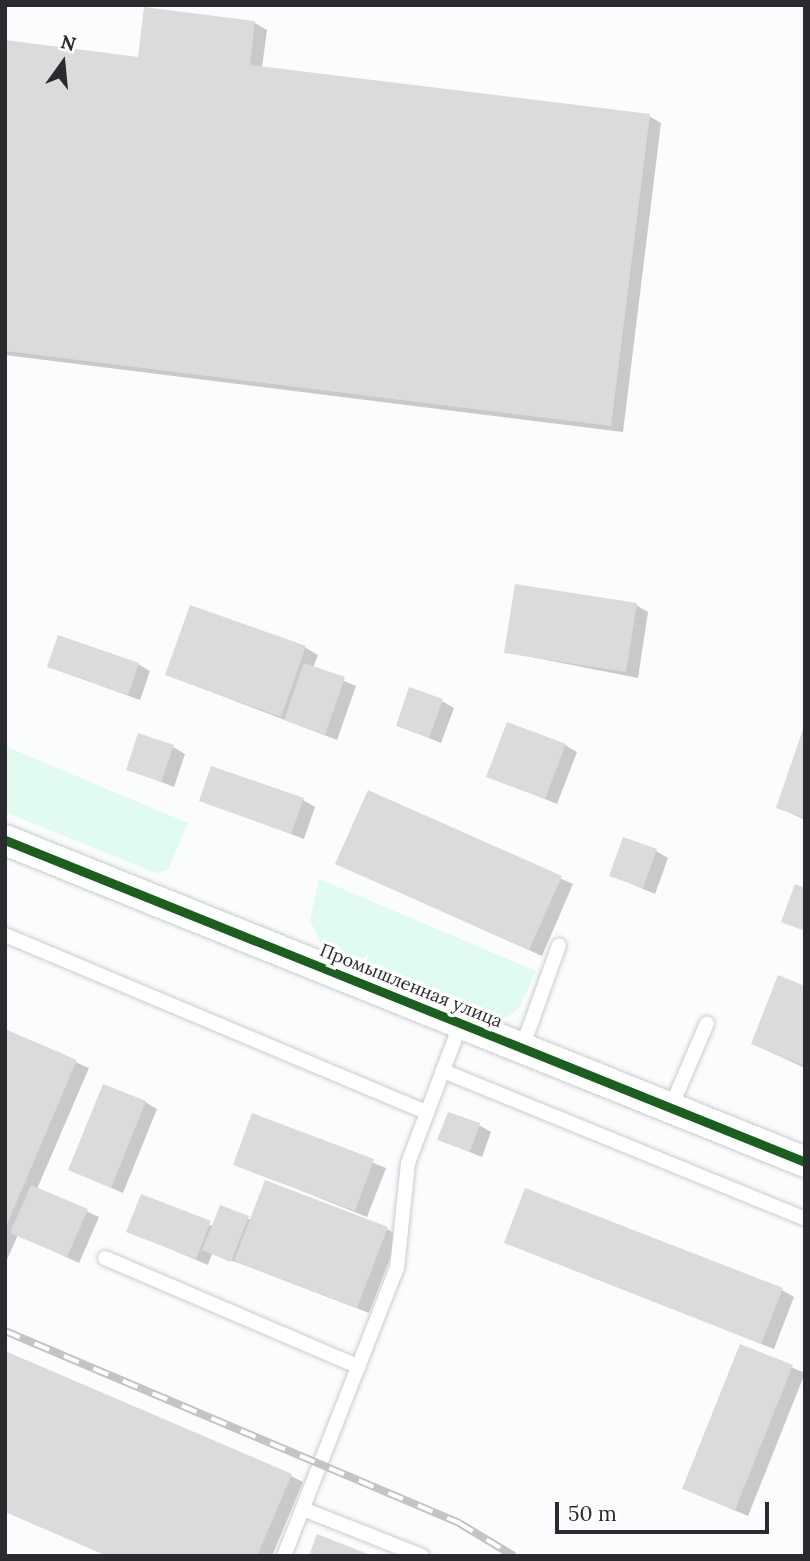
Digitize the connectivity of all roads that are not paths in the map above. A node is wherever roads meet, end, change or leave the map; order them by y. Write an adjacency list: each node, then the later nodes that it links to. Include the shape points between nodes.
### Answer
1 (5, 840): 4 (street, Промышленная улица)
2 (5, 935): 9 (lane)
3 (559, 945): 6 (lane)
4 (461, 1023): 6 (street, Промышленная улица); 7 (lane)
5 (707, 1023): 8 (lane)
6 (522, 1048): 8 (street, Промышленная улица)
7 (443, 1071): 9 (lane); 11 (lane)
8 (671, 1107): 10 (street, Промышленная улица)
9 (427, 1112): 13 (lane, via 408,1163 397,1268)
10 (805, 1161)
11 (805, 1219)
12 (105, 1258): 13 (lane)
13 (359, 1367): 14 (lane)
14 (303, 1509): 15 (lane); 16 (lane)
15 (285, 1556)
16 (422, 1556)

